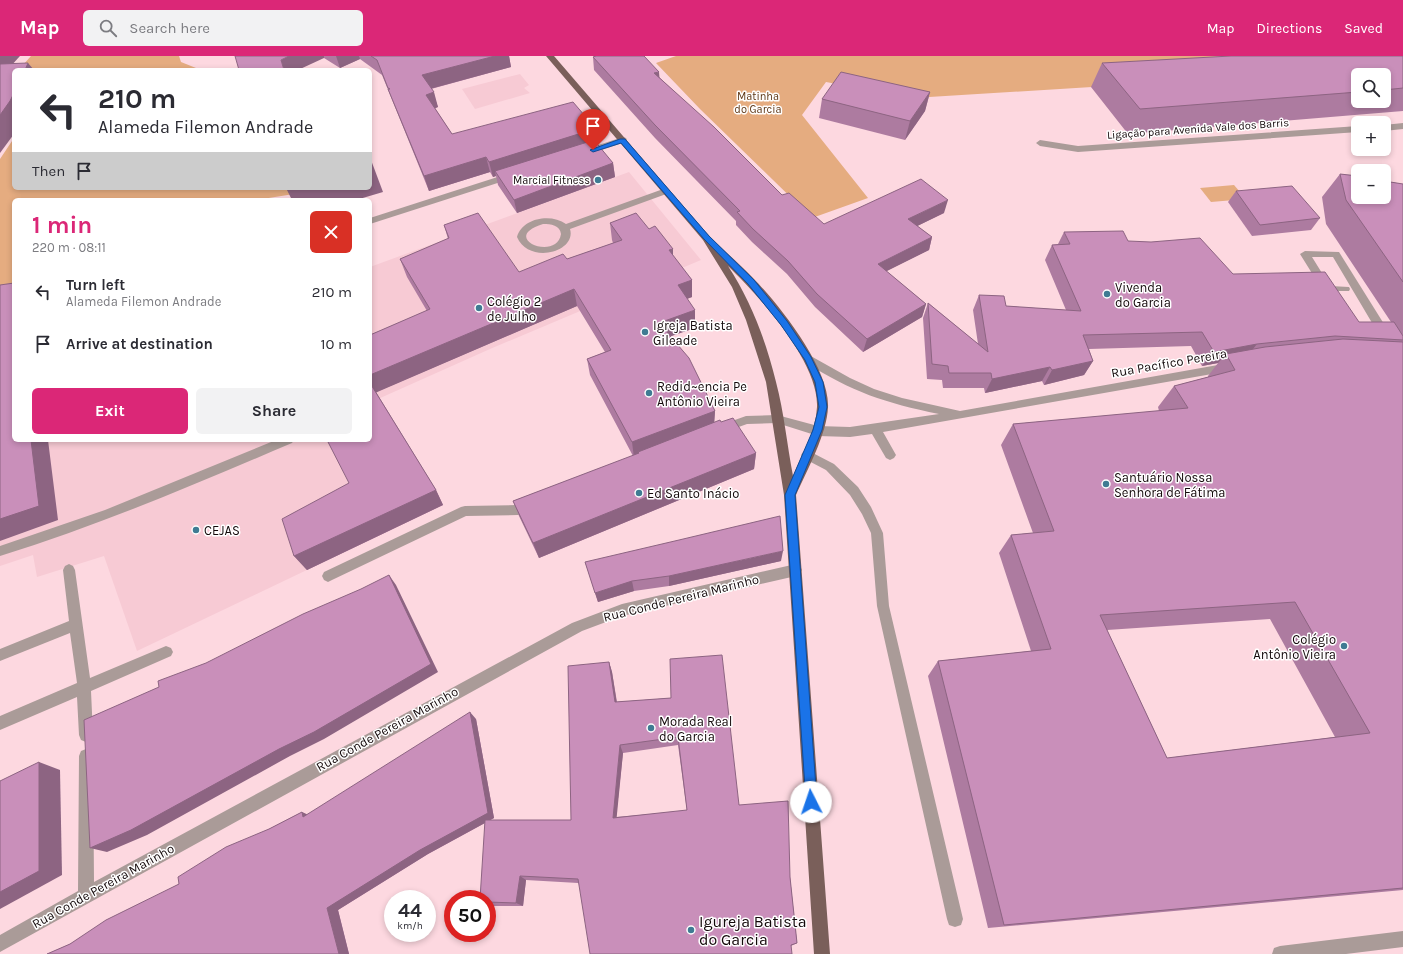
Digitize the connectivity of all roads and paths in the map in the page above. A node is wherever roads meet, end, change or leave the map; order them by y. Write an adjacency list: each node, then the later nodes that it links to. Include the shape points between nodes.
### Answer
1 (550, 56): 5 (main road)
2 (1403, 126): 3 (street)
3 (1391, 127)
4 (1351, 130): 6 (street, Ligação para Avenida Vale dos Barris, via 1078,149)
5 (623, 140): 7 (street); 9 (main road)
6 (1040, 143)
7 (578, 155)
8 (519, 174): 10 (street)
9 (666, 191): 11 (street); 12 (main road)
10 (372, 220)
11 (564, 228): 11 (street, via 552,221 534,222 527,226 521,237 523,243 535,250 553,249 565,239 567,234)
12 (706, 238): 15 (main road, via 751,282); 18 (main road, via 736,287 751,320 771,382)
13 (1345, 289): 14 (street, via 1328,289 1305,254 1336,254)
14 (1391, 345)
15 (809, 359): 17 (street, Rua Pacífico Pereira, via 870,392 909,404); 20 (main road, via 819,382 823,407)
16 (1238, 366): 17 (street, Rua Pacífico Pereira)
17 (966, 414): 19 (street, Rua Pacífico Pereira)
18 (777, 419): 20 (street, Rua Pacífico Pereira); 21 (street, Rua Pacífico Pereira, via 746,420); 25 (main road)
19 (875, 429): 20 (street, Rua Pacífico Pereira, via 850,432); 24 (street)
20 (818, 430): 23 (main road)
21 (709, 434)
22 (283, 442): 27 (street, via 147,499 40,539)
23 (808, 455): 25 (main road); 37 (street, via 830,467 854,491 877,533 883,606)
24 (890, 455)
25 (790, 495): 29 (main road)
26 (540, 502): 30 (street, via 518,510 465,512)
27 (0, 551)
28 (69, 570): 31 (street)
29 (796, 570): 36 (street, Rua Conde Pereira Marinho, via 622,610 577,627); 40 (main road)
30 (328, 576)
31 (76, 624): 33 (street); 34 (street)
32 (166, 652): 34 (street)
33 (0, 655)
34 (84, 687): 35 (street); 36 (street)
35 (0, 722)
36 (86, 895): 39 (street, Rua Conde Pereira Marinho)
37 (955, 919)
38 (1403, 939): 41 (street)
39 (0, 944)
40 (822, 954)
41 (1280, 954)

